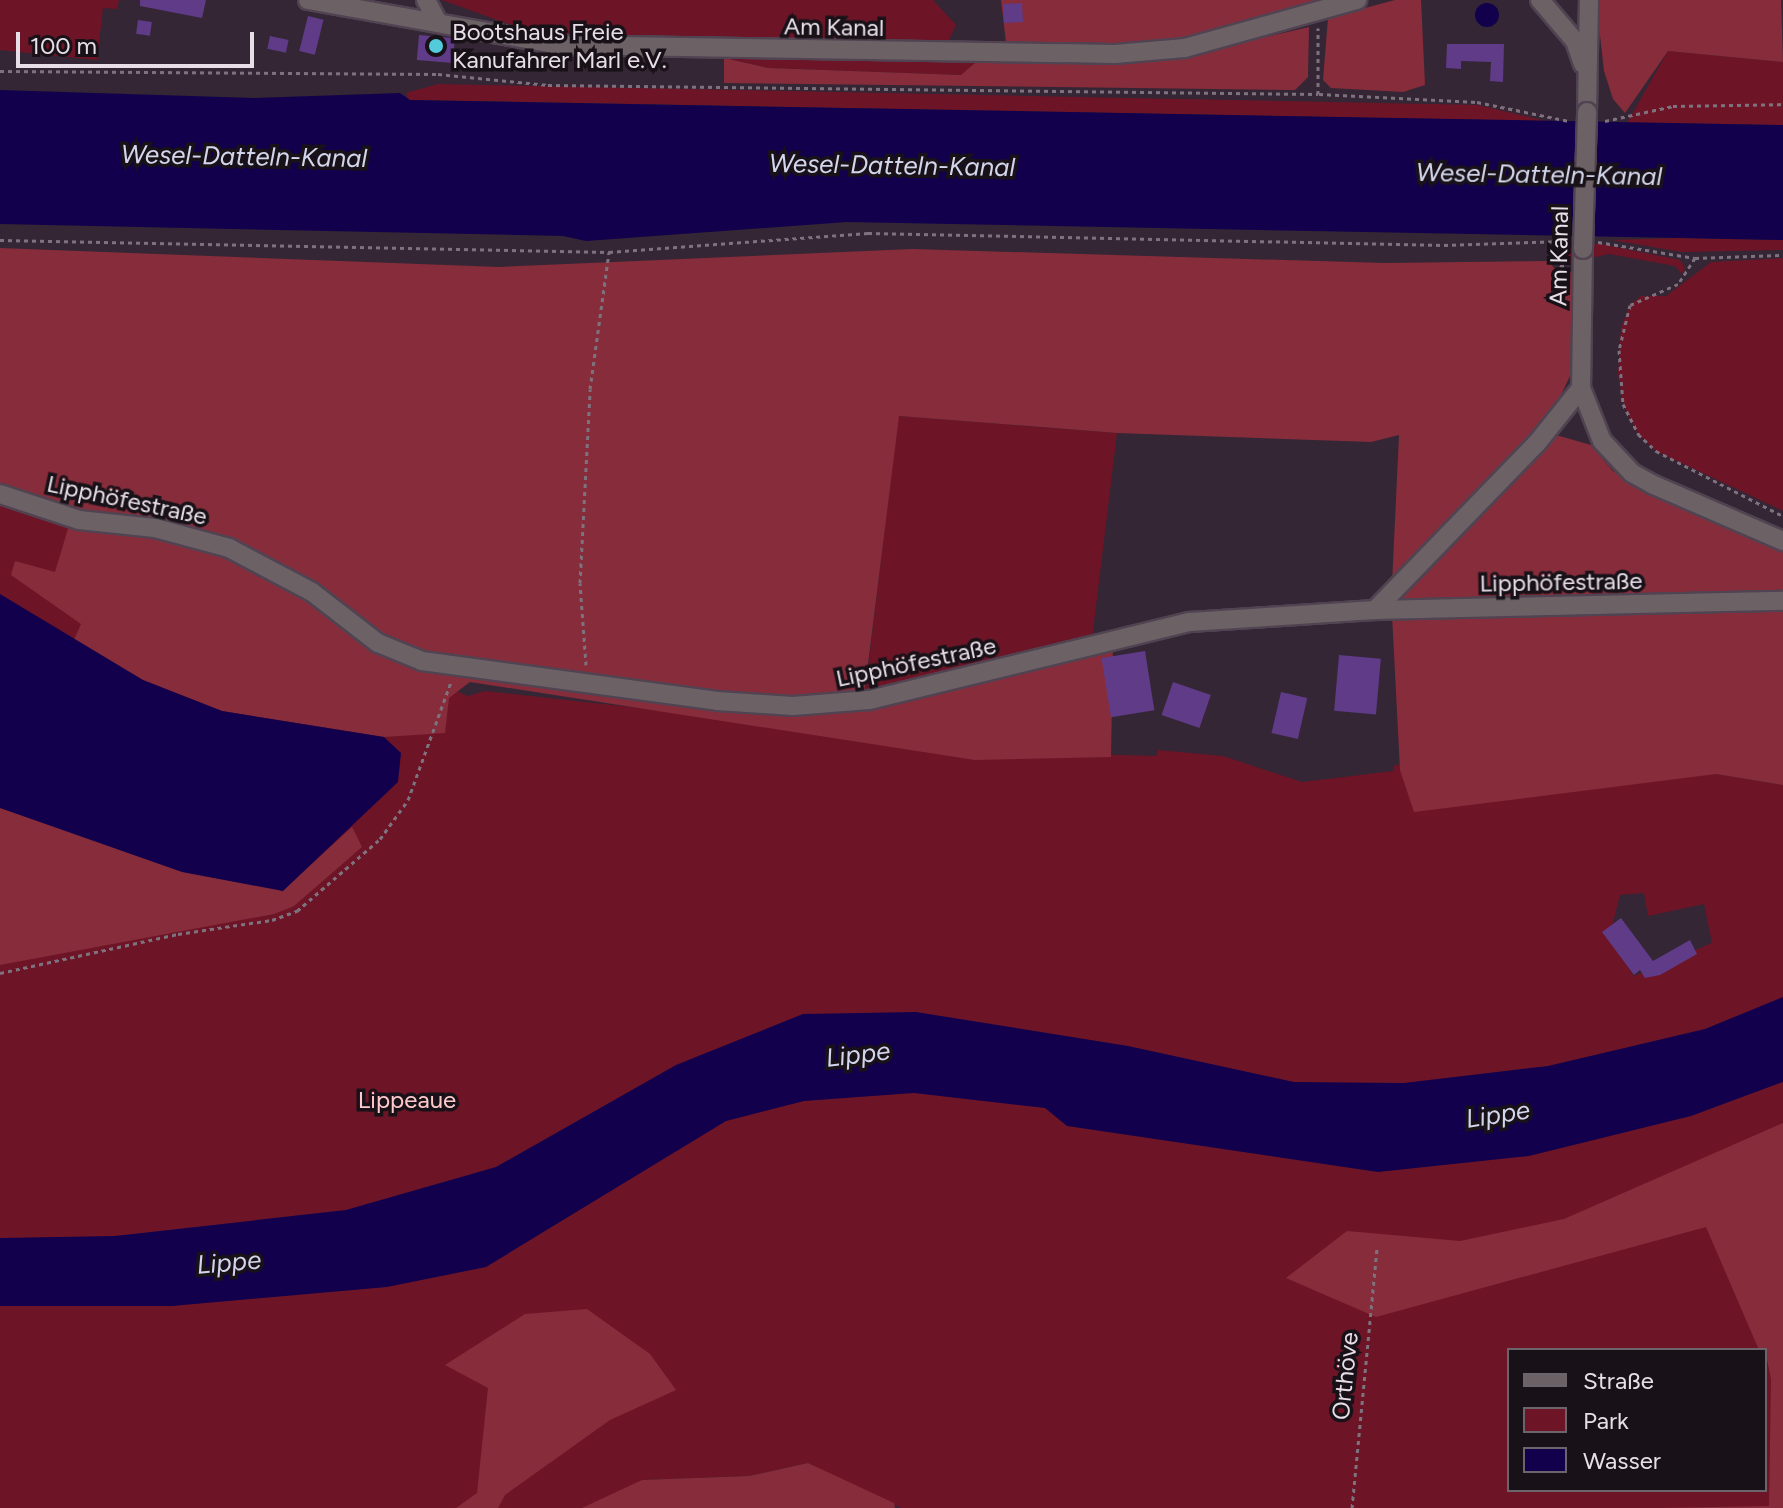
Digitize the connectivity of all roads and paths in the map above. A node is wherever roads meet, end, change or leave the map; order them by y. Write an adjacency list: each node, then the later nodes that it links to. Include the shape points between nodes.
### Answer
1 (308, 0): 7 (street, Am Kanal)
2 (426, 0): 7 (street)
3 (1357, 0): 6 (street, Am Kanal)
4 (1540, 0): 9 (street, Am Kanal, via 1575,41)
5 (1589, 0): 9 (street, Am Kanal)
6 (1317, 12): 7 (street, Am Kanal, via 1185,48 1115,54 601,47); 10 (path)
7 (438, 23)
8 (0, 71): 10 (path, via 438,74 548,85)
9 (1588, 78): 12 (street, Am Kanal)
10 (1318, 94): 12 (path, via 1477,102)
11 (1783, 104): 12 (path, via 1673,106)
12 (1585, 119): 15 (street, Am Kanal, bridge)
13 (0, 240): 16 (path)
14 (1559, 242): 15 (path); 16 (path, via 1501,246 868,233); 19 (path, via 1560,266)
15 (1584, 244): 18 (path); 20 (street, Am Kanal)
16 (609, 252): 29 (path, via 590,389 580,583)
17 (1783, 255): 18 (path)
18 (1695, 258): 24 (path, via 1678,284 1630,305 1619,350 1623,404 1638,434 1656,451)
19 (1574, 267)
20 (1581, 388): 21 (street); 22 (street, Am Kanal)
21 (1559, 419): 22 (street); 27 (street)
22 (1594, 427): 25 (street, Am Kanal, via 1632,473)
23 (0, 494): 28 (street, Lipphöfestraße, via 79,520 155,528 229,548 294,581 391,650)
24 (1783, 516)
25 (1783, 541)
26 (1783, 601): 27 (street, Lipphöfestraße)
27 (1375, 610): 29 (street, Lipphöfestraße, via 1190,622 832,705 717,701)
28 (460, 669): 29 (street, Lipphöfestraße); 30 (path, via 443,694 408,800 380,839 297,911)
29 (587, 685)
30 (0, 973)
31 (1377, 1248): 32 (path, Orthöve)
32 (1352, 1508)

